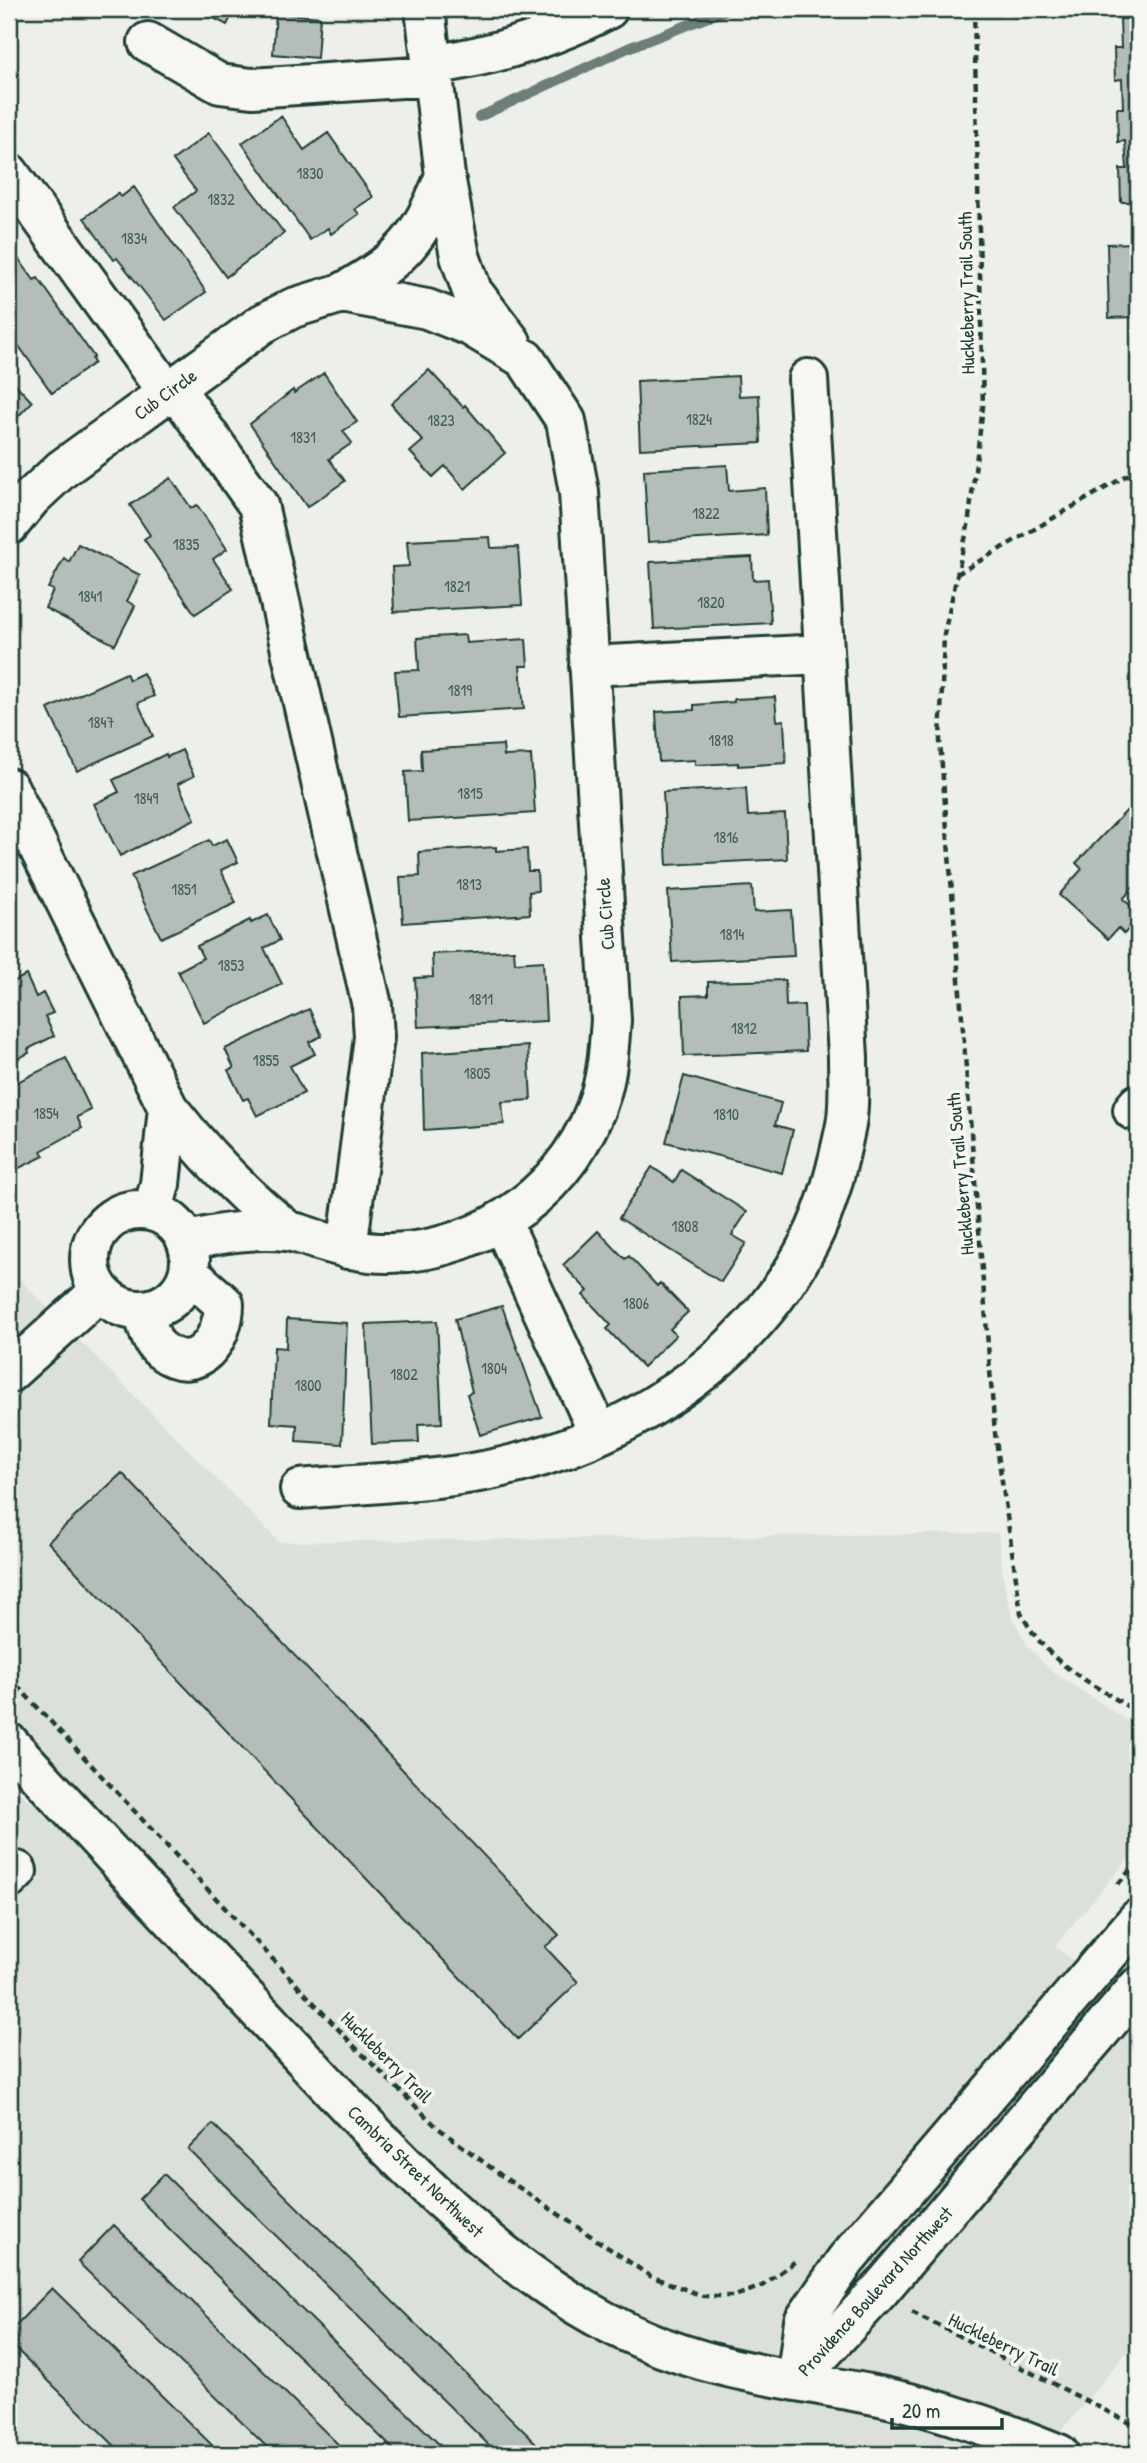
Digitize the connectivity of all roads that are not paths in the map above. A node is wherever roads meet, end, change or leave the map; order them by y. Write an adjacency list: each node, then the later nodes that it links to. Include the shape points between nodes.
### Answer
1 (425, 9): 4 (street, Cub Circle)
2 (608, 9): 4 (street, via 530,43)
3 (148, 42): 4 (street, via 220,84 252,88)
4 (431, 71): 6 (street, Cub Circle)
5 (9, 173): 10 (street)
6 (445, 176): 7 (street, Cub Circle, via 427,221 401,254); 8 (street, Cub Circle, via 460,256 472,291)
7 (342, 293): 8 (street, Cub Circle, via 428,309 470,326); 10 (street, Cub Circle, via 293,308 262,324)
8 (525, 359): 13 (street, Cub Circle, via 566,421 579,492)
9 (808, 379): 12 (street)
10 (170, 390): 11 (street, Cub Circle, via 62,469); 19 (street, via 258,505 372,1006 374,1037)
11 (9, 525)
12 (822, 654): 13 (street); 24 (street, via 848,1057 846,1122 833,1180 811,1240 779,1293 737,1342 695,1378)
13 (589, 666): 17 (street, Cub Circle, via 611,1020 608,1059 601,1095 565,1163 536,1196)
14 (9, 788): 15 (street, Cub Circle)
15 (168, 1108): 16 (street); 18 (street, Cub Circle, via 248,1199)
16 (153, 1210): 20 (street, via 173,1222); 21 (street, via 122,1212 97,1231 89,1262)
17 (502, 1222): 19 (street, Cub Circle, via 465,1240 429,1249 390,1253); 24 (street)
18 (288, 1231): 19 (street, Cub Circle); 20 (street, Cub Circle, via 211,1235)
19 (348, 1249)
20 (188, 1257): 22 (street, via 172,1299); 22 (street, via 224,1304 219,1336 211,1348 186,1358 160,1350)
21 (100, 1291): 22 (street, via 119,1306); 23 (street)
22 (142, 1310)
23 (9, 1373)
24 (599, 1434): 25 (street, via 546,1455 485,1471)
25 (300, 1489)
26 (9, 1743): 29 (street, Cambria Street Northwest, via 361,2120 467,2224 558,2292 641,2339 716,2364)
27 (1138, 1919): 29 (street, Providence Boulevard Northwest, via 846,2260 804,2321)
28 (1138, 1987): 29 (street, Providence Boulevard Northwest, via 881,2289)
29 (796, 2381): 30 (street, Cambria Street Northwest, via 984,2423)
30 (1059, 2454)

